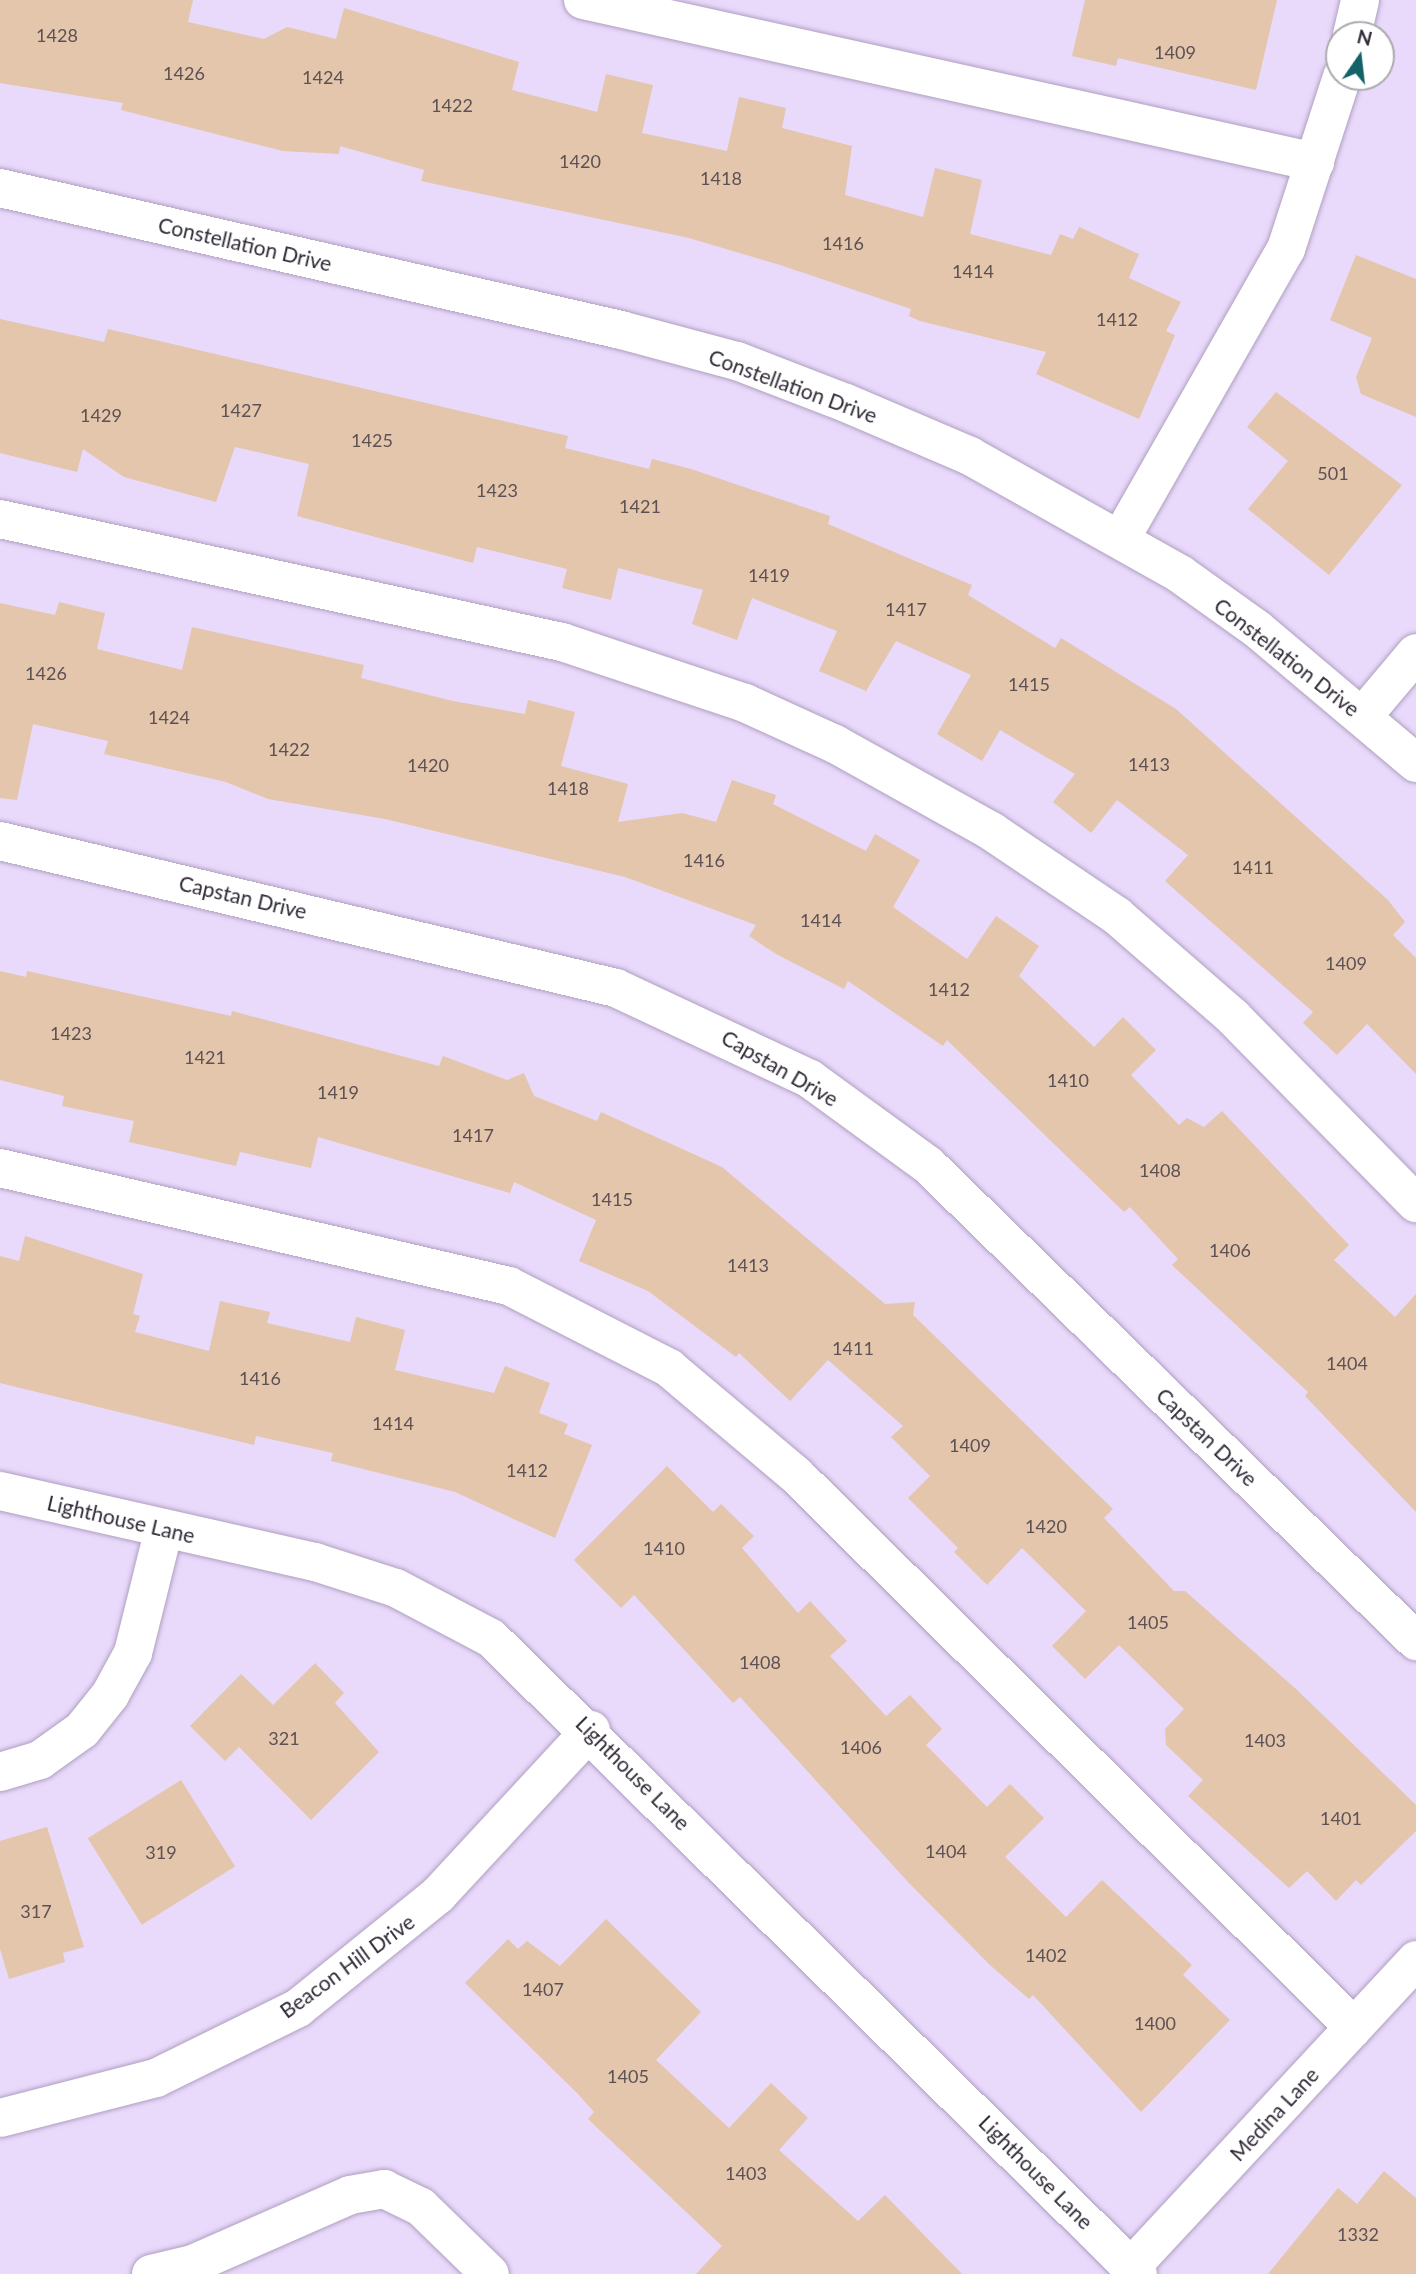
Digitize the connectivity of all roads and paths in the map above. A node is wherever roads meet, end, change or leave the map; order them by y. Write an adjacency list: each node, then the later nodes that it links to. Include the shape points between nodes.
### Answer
1 (583, 0): 5 (street)
2 (1360, 0): 3 (street)
3 (1355, 21)
4 (1338, 91): 5 (street)
5 (1315, 162): 8 (street, via 1286,249)
6 (0, 188): 8 (street, Constellation Drive, via 737,361 970,456)
7 (0, 519): 14 (street, via 562,642 745,703 835,744 991,831 1117,916 1233,1017)
8 (1121, 538): 10 (street, Constellation Drive, via 1257,629)
9 (1416, 653): 10 (street)
10 (1363, 716): 11 (street, Constellation Drive)
11 (1416, 763)
12 (0, 841): 17 (street, Capstan Drive, via 616,988 810,1079 928,1165)
13 (0, 1168): 21 (street, via 509,1286 669,1368 796,1475)
14 (1416, 1203)
15 (0, 1492): 16 (street, Lighthouse Lane)
16 (164, 1529): 18 (street, Lighthouse Lane, via 315,1562 439,1607 491,1638); 19 (street, via 133,1653 110,1695 82,1730 40,1760)
17 (1416, 1641)
18 (591, 1730): 22 (street, Beacon Hill Drive, via 439,1895 298,2008 156,2078); 23 (street, Lighthouse Lane)
19 (0, 1772)
20 (1416, 1960): 21 (street, Medina Lane)
21 (1354, 2026): 23 (street, Medina Lane)
22 (0, 2118)
23 (1135, 2271)
24 (151, 2274): 25 (street, via 193,2264 349,2195 384,2189 421,2207)
25 (490, 2274)

